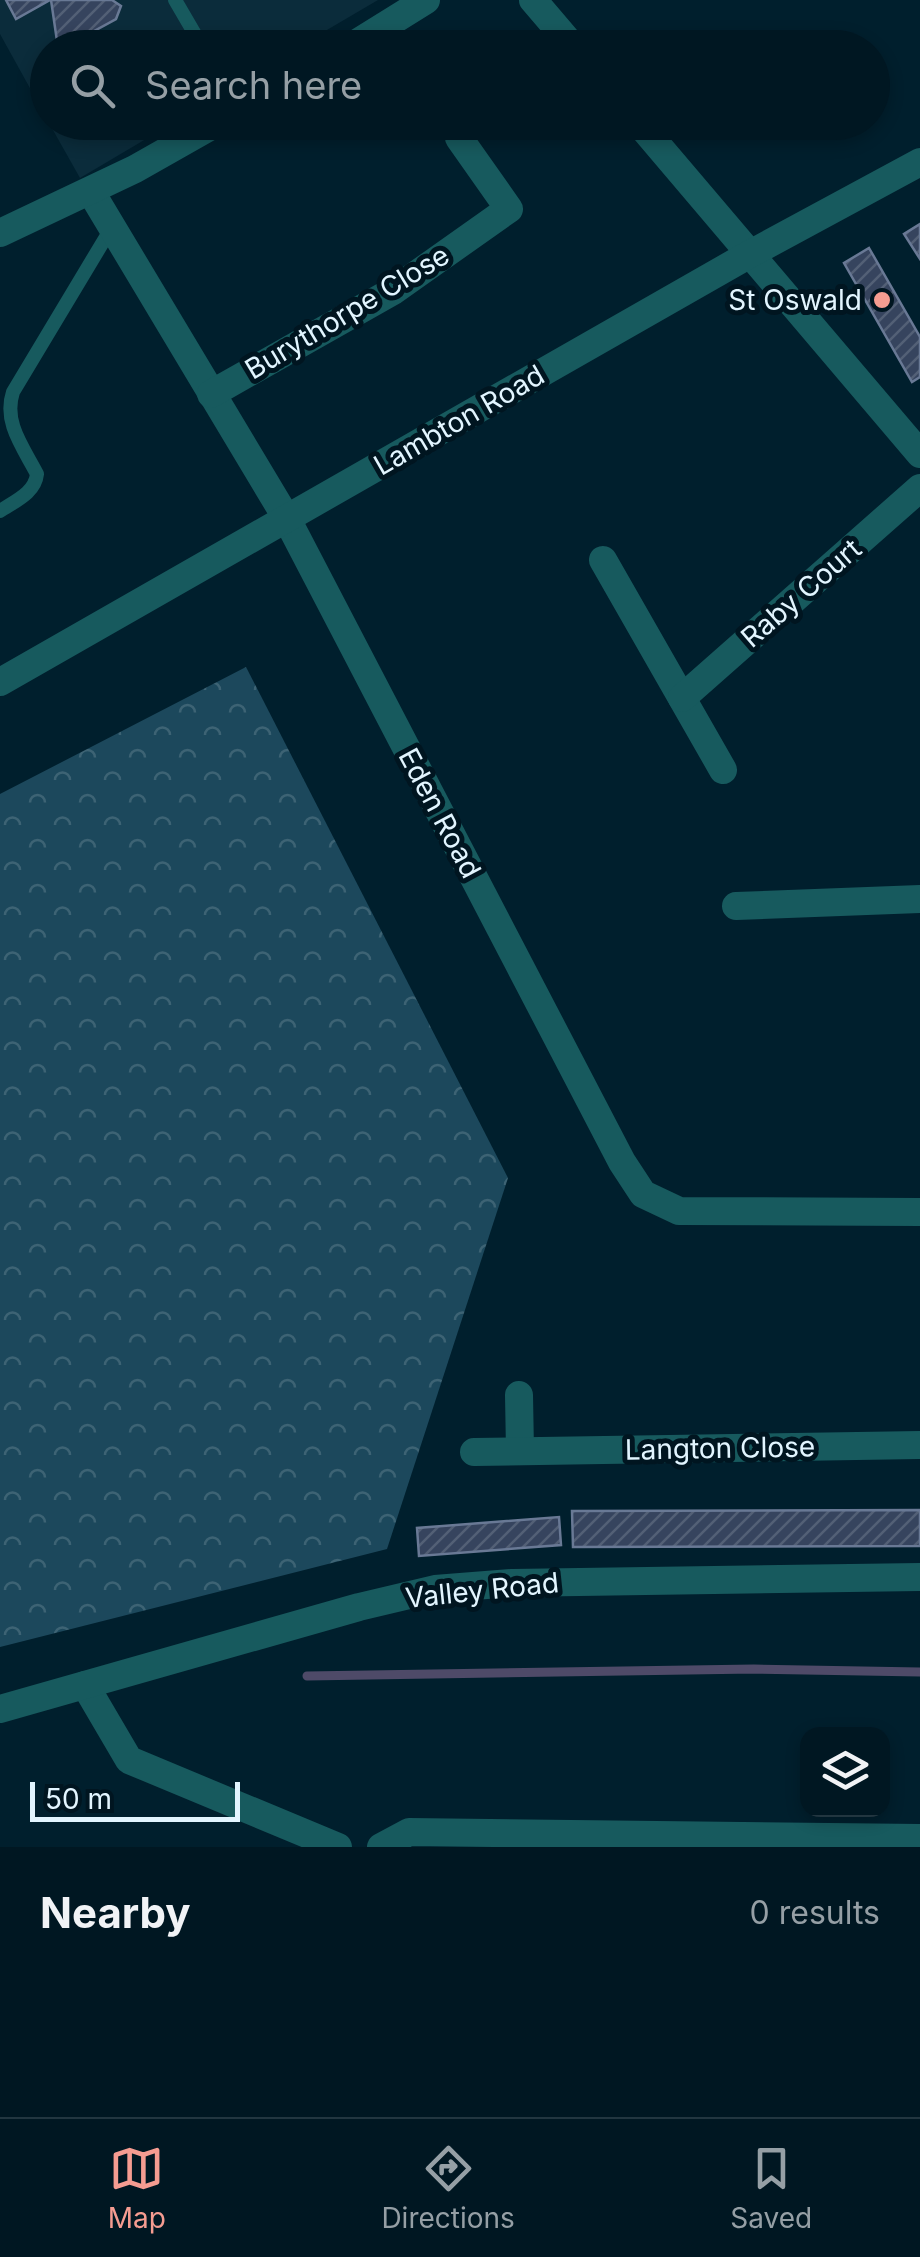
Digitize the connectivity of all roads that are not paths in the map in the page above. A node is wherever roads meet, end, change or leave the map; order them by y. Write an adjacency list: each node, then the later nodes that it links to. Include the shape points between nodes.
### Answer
1 (175, 0): 4 (lane)
2 (426, 0): 5 (street)
3 (534, 0): 6 (street)
4 (192, 30)
5 (378, 30)
6 (559, 30)
7 (185, 140): 11 (street)
8 (461, 140): 15 (street, Burythorpe Close, via 508,208 392,290)
9 (653, 140): 14 (street)
10 (920, 162): 14 (street, Lambton Road)
11 (91, 192): 12 (street, Eden Road); 13 (street)
12 (112, 227): 15 (street, Eden Road); 18 (lane, via 13,392 11,424 37,474 27,493)
13 (0, 233)
14 (750, 254): 16 (street); 19 (street, Lambton Road)
15 (211, 394): 19 (street, Eden Road)
16 (920, 454)
17 (920, 488): 22 (street, Raby Court)
18 (0, 511)
19 (286, 520): 21 (street, Lambton Road); 26 (street, Eden Road, via 643,1194 680,1211)
20 (602, 560): 22 (street)
21 (0, 682)
22 (682, 698): 23 (street)
23 (723, 770)
24 (920, 899): 25 (street)
25 (736, 906)
26 (920, 1212)
27 (519, 1395): 29 (street)
28 (920, 1445): 29 (street, Langton Close)
29 (520, 1451): 30 (street, Langton Close)
30 (474, 1452)
31 (920, 1577): 32 (street, Valley Road, via 435,1589)
32 (86, 1685): 33 (street, Valley Road); 36 (street, via 129,1760)
33 (0, 1709)
34 (920, 1838): 35 (street)
35 (550, 1840): 38 (street, via 410,1832)
36 (314, 1841): 37 (street)
37 (338, 1847)
38 (382, 1847)

